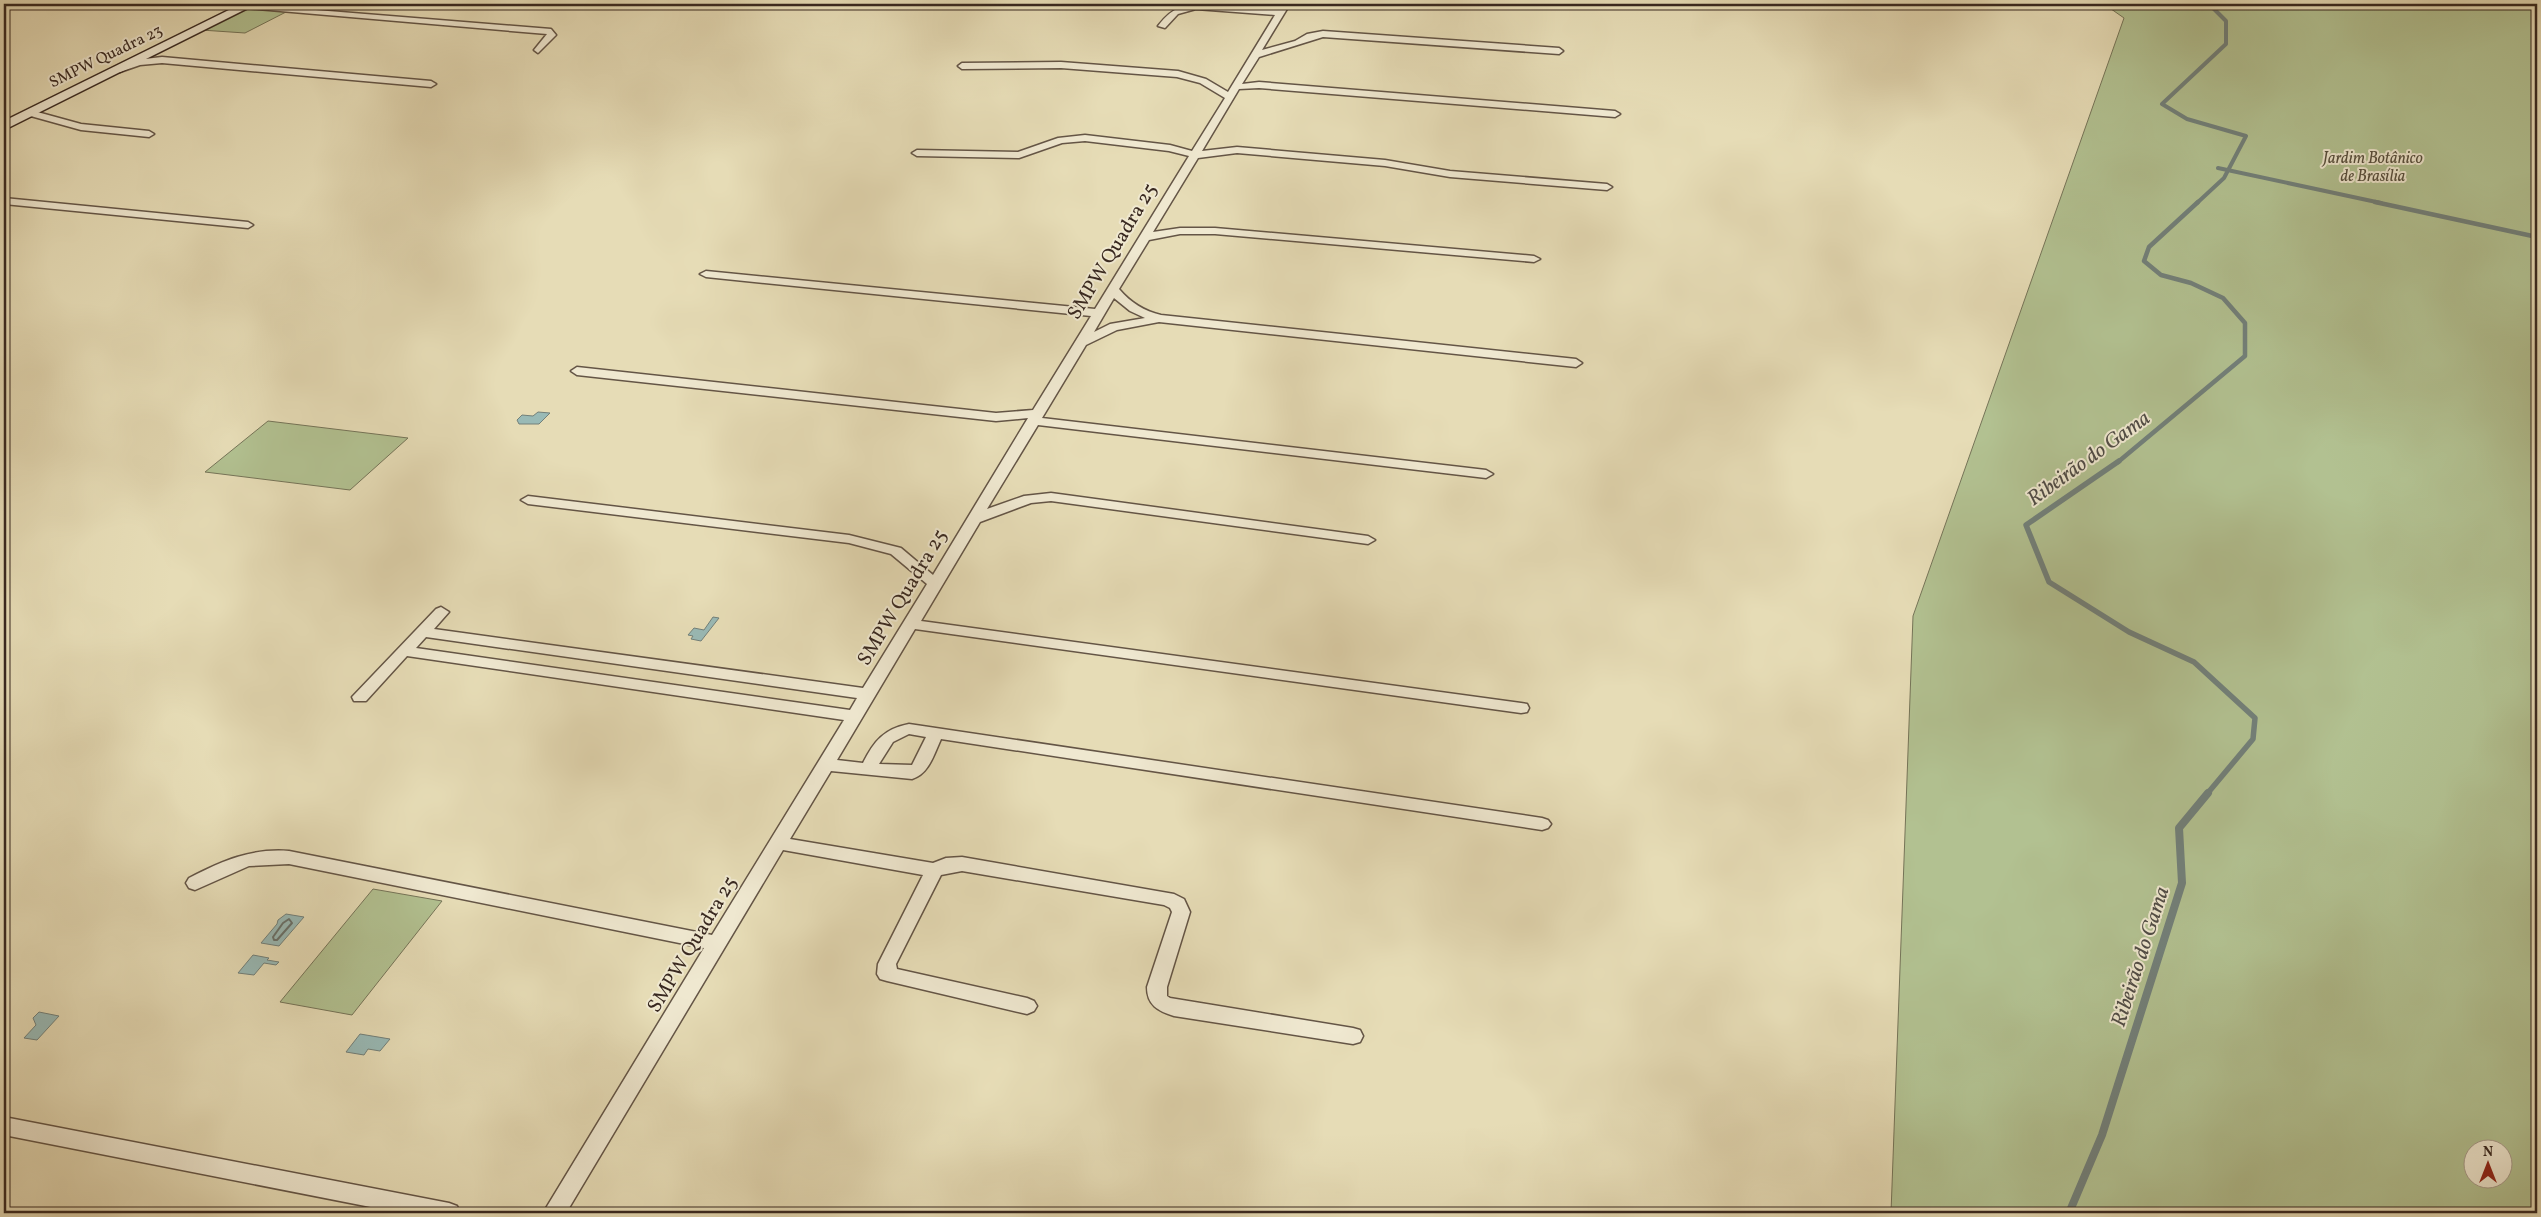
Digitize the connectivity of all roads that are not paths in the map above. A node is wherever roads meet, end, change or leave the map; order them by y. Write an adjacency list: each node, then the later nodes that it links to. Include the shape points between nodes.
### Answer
1 (213, 4): 2 (street)
2 (239, 6): 5 (street, SMPW Quadra 23); 6 (street, via 551,32 552,35)
3 (1283, 8): 4 (street, via 1188,8 1175,12); 8 (street, SMPW Quadra 25)
4 (1162, 26)
5 (162, 48): 9 (street, via 161,57); 11 (street, SMPW Quadra 23)
6 (538, 50)
7 (1559, 52): 8 (street, via 1323,34)
8 (1255, 55): 14 (street, SMPW Quadra 25)
9 (171, 60): 11 (street, via 151,60); 13 (street)
10 (962, 66): 12 (street, via 1073,65 1178,74)
11 (119, 69): 15 (street, SMPW Quadra 23)
12 (1204, 81): 14 (street); 14 (street)
13 (431, 84)
14 (1233, 86): 16 (street, via 1259,85); 19 (street, SMPW Quadra 25)
15 (30, 113): 17 (street, SMPW Quadra 23); 18 (street, via 79,126)
16 (1615, 114)
17 (4, 126)
18 (149, 134)
19 (1204, 139): 20 (street); 22 (street, SMPW Quadra 25)
20 (1237, 150): 22 (street); 23 (street, via 1385,163 1450,174)
21 (918, 152): 22 (street, via 1019,155 1076,138 1170,148)
22 (1195, 155): 26 (street, SMPW Quadra 25)
23 (1607, 187)
24 (4, 201): 25 (street)
25 (248, 226)
26 (1145, 237): 27 (street, via 1180,231 1216,231); 29 (street, SMPW Quadra 25)
27 (1534, 259)
28 (706, 274): 30 (street)
29 (1113, 289): 30 (street, SMPW Quadra 25); 31 (street, via 1130,308)
30 (1099, 313): 32 (street, SMPW Quadra 25)
31 (1161, 319): 32 (street, via 1114,327); 33 (street)
32 (1080, 343): 35 (street, SMPW Quadra 25)
33 (1576, 363)
34 (577, 371): 35 (street)
35 (1033, 421): 36 (street); 38 (street, SMPW Quadra 25)
36 (1486, 474)
37 (528, 500): 40 (street, via 849,539 896,551)
38 (974, 519): 39 (street, via 1017,502 1051,497); 40 (street, SMPW Quadra 25)
39 (1368, 540)
40 (935, 584): 42 (street, SMPW Quadra 25)
41 (441, 612): 43 (street)
42 (911, 624): 48 (street, SMPW Quadra 25); 51 (street)
43 (423, 632): 44 (street); 45 (street)
44 (404, 651): 46 (street); 49 (street)
45 (595, 656): 46 (street); 47 (street)
46 (578, 676): 50 (street)
47 (782, 682): 48 (street); 50 (street)
48 (869, 694): 52 (street, SMPW Quadra 25)
49 (360, 697)
50 (767, 703): 52 (street)
51 (1521, 708)
52 (855, 716): 54 (street, SMPW Quadra 25)
53 (936, 734): 55 (street, via 909,729 895,731 885,738); 55 (street, via 916,771 908,774); 56 (street)
54 (826, 765): 55 (street); 57 (street, SMPW Quadra 25)
55 (868, 770)
56 (1542, 824)
57 (779, 843): 58 (street); 60 (street, SMPW Quadra 25)
58 (934, 870): 61 (street, via 887,964 887,974); 62 (street, via 946,864 962,864 1176,902 1180,912 1157,987 1161,1003 1174,1008)
59 (195, 883): 60 (street, via 245,859 284,856)
60 (717, 943): 65 (street, SMPW Quadra 25)
61 (1027, 1006)
62 (1353, 1036)
63 (4, 1126): 64 (street)
64 (449, 1213)
65 (554, 1213)

